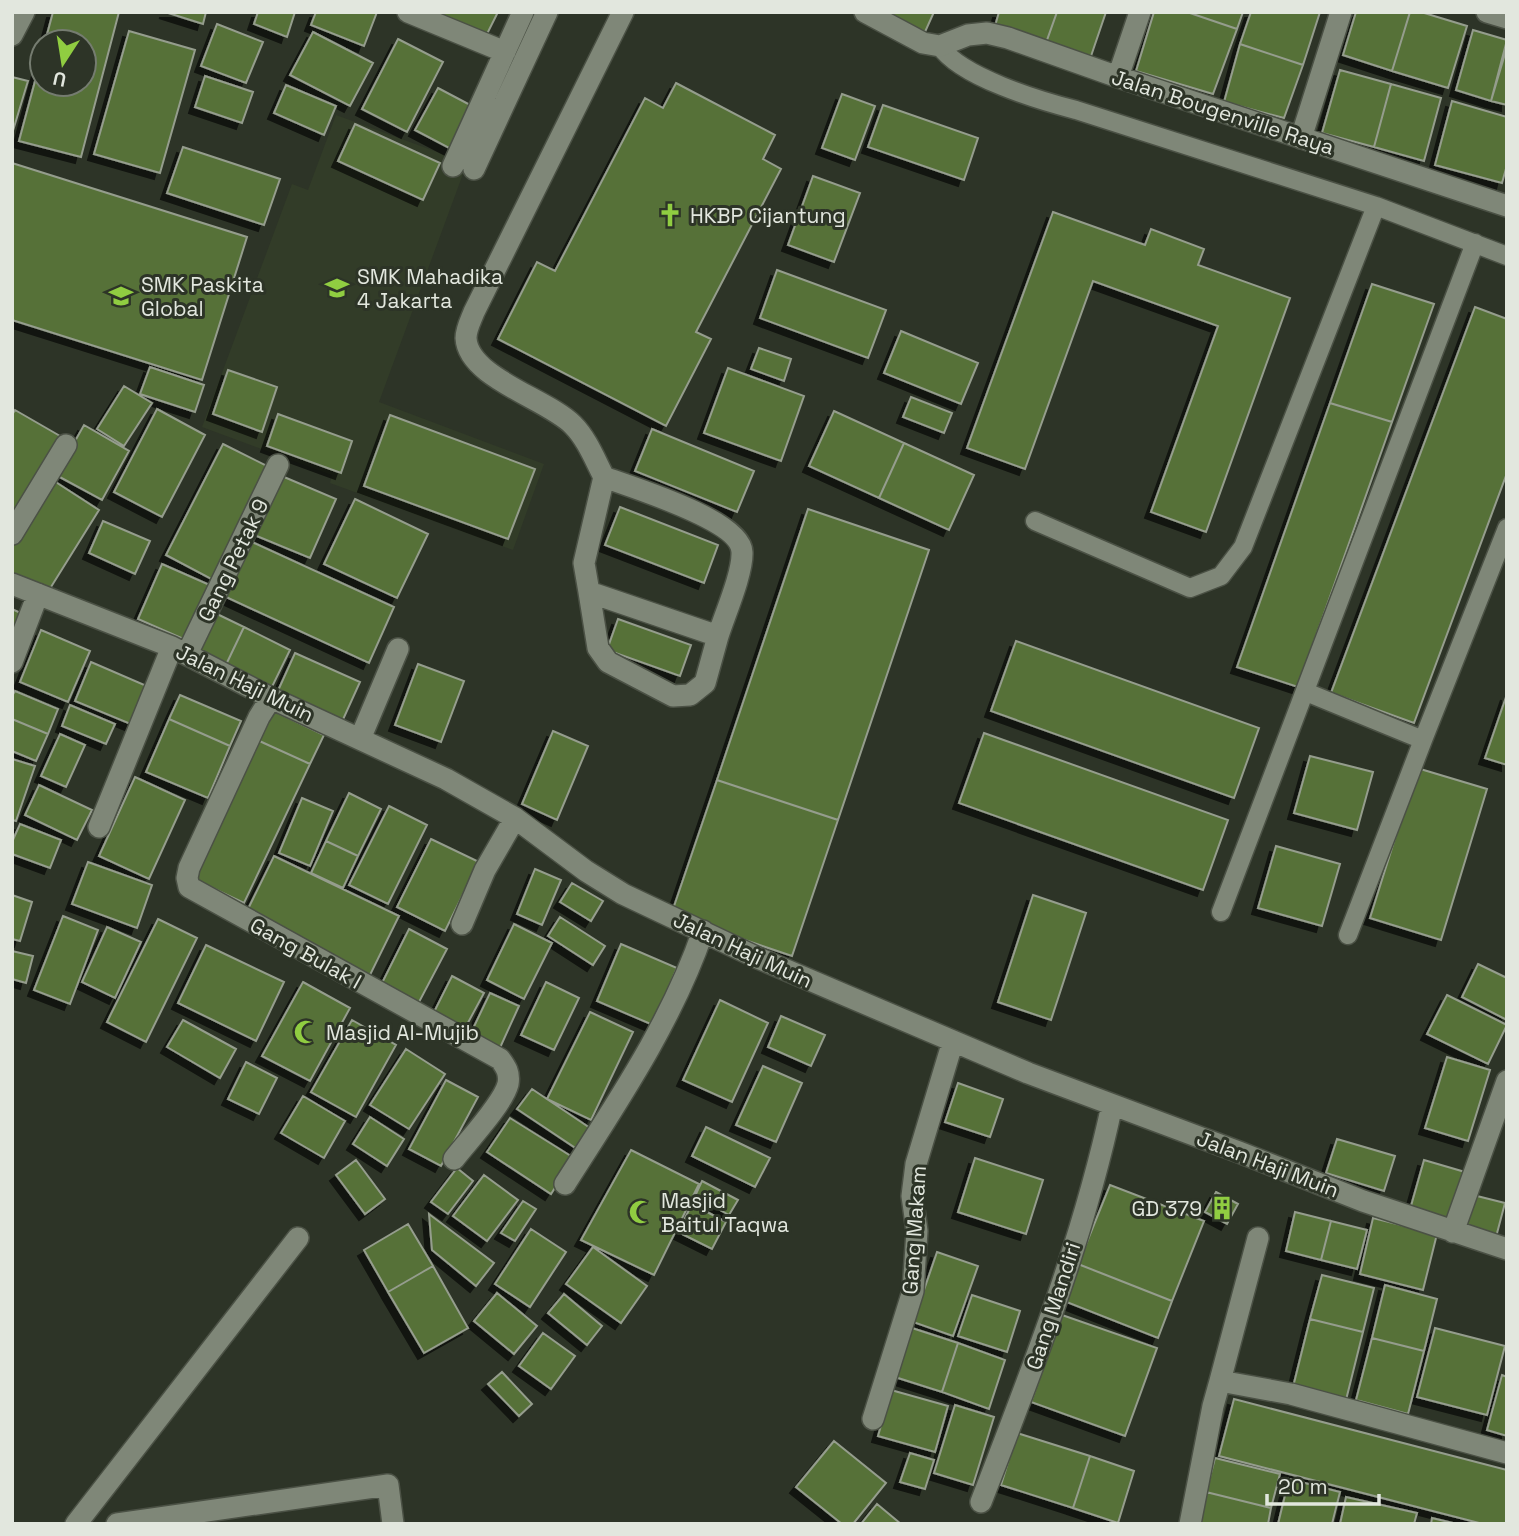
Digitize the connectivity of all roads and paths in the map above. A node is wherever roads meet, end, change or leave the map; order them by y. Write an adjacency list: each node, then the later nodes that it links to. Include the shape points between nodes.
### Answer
1 (24, 12): 11 (street)
2 (408, 12): 13 (street)
3 (523, 12): 13 (street)
4 (547, 12): 17 (street)
5 (623, 12): 24 (street, via 474,312 466,337 472,355 495,377 575,426)
6 (865, 12): 12 (street, via 923,43)
7 (1140, 12): 14 (street)
8 (1341, 12): 15 (street)
9 (1487, 12): 10 (street)
10 (1507, 18)
11 (12, 35)
12 (940, 46): 14 (street, Jalan Bougenville Raya, via 987,33); 18 (lane, via 969,70 1032,99)
13 (505, 52): 16 (street)
14 (1118, 77): 15 (street, Jalan Bougenville Raya)
15 (1301, 138): 19 (street, Jalan Bougenville Raya)
16 (453, 166)
17 (474, 169)
18 (1376, 206): 20 (lane); 25 (lane, via 1243,547 1221,576 1190,589)
19 (1507, 206)
20 (1475, 243): 21 (lane); 35 (lane)
21 (1507, 256)
22 (66, 445): 27 (street)
23 (278, 465): 33 (street, Gang Petak 9)
24 (604, 477): 29 (street, via 584,563); 31 (street, via 686,507 734,538 742,550 741,562)
25 (1035, 522)
26 (1507, 528): 38 (lane)
27 (12, 534)
28 (12, 584): 30 (street, Jalan Haji Muin)
29 (589, 592): 31 (street); 31 (street, via 598,648 608,662 673,696 690,695 705,683)
30 (38, 594): 33 (street, Jalan Haji Muin); 34 (street)
31 (718, 636)
32 (398, 649): 37 (street)
33 (179, 650): 36 (street, Jalan Haji Muin); 40 (street, Gang Petak 9)
34 (12, 662)
35 (1306, 692): 38 (lane); 41 (lane)
36 (271, 698): 37 (street, Jalan Haji Muin); 48 (street, Gang Bulak I, via 189,868 189,887 500,1059 508,1070 508,1084)
37 (360, 739): 39 (street, Jalan Haji Muin)
38 (1423, 740): 44 (lane)
39 (515, 818): 42 (street, via 485,870); 43 (street, Jalan Haji Muin, via 623,894)
40 (99, 827)
41 (1222, 912)
42 (462, 924)
43 (703, 931): 45 (street, Jalan Haji Muin); 49 (street, via 649,1048)
44 (1348, 935)
45 (953, 1041): 47 (street, Jalan Haji Muin); 55 (street, Gang Makam, via 916,1164 913,1291)
46 (1507, 1081): 50 (street)
47 (1112, 1105): 50 (street, Jalan Haji Muin); 57 (street, Gang Mandiri, via 1035,1362)
48 (454, 1159)
49 (565, 1184)
50 (1453, 1232): 53 (street, Jalan Haji Muin)
51 (298, 1238): 58 (street)
52 (1258, 1238): 54 (street)
53 (1507, 1249)
54 (1220, 1381): 56 (street, via 1291,1394); 61 (street)
55 (873, 1419)
56 (1507, 1453)
57 (981, 1502)
58 (76, 1524)
59 (117, 1524): 60 (street, via 388,1485)
60 (393, 1524)
61 (1190, 1524)

